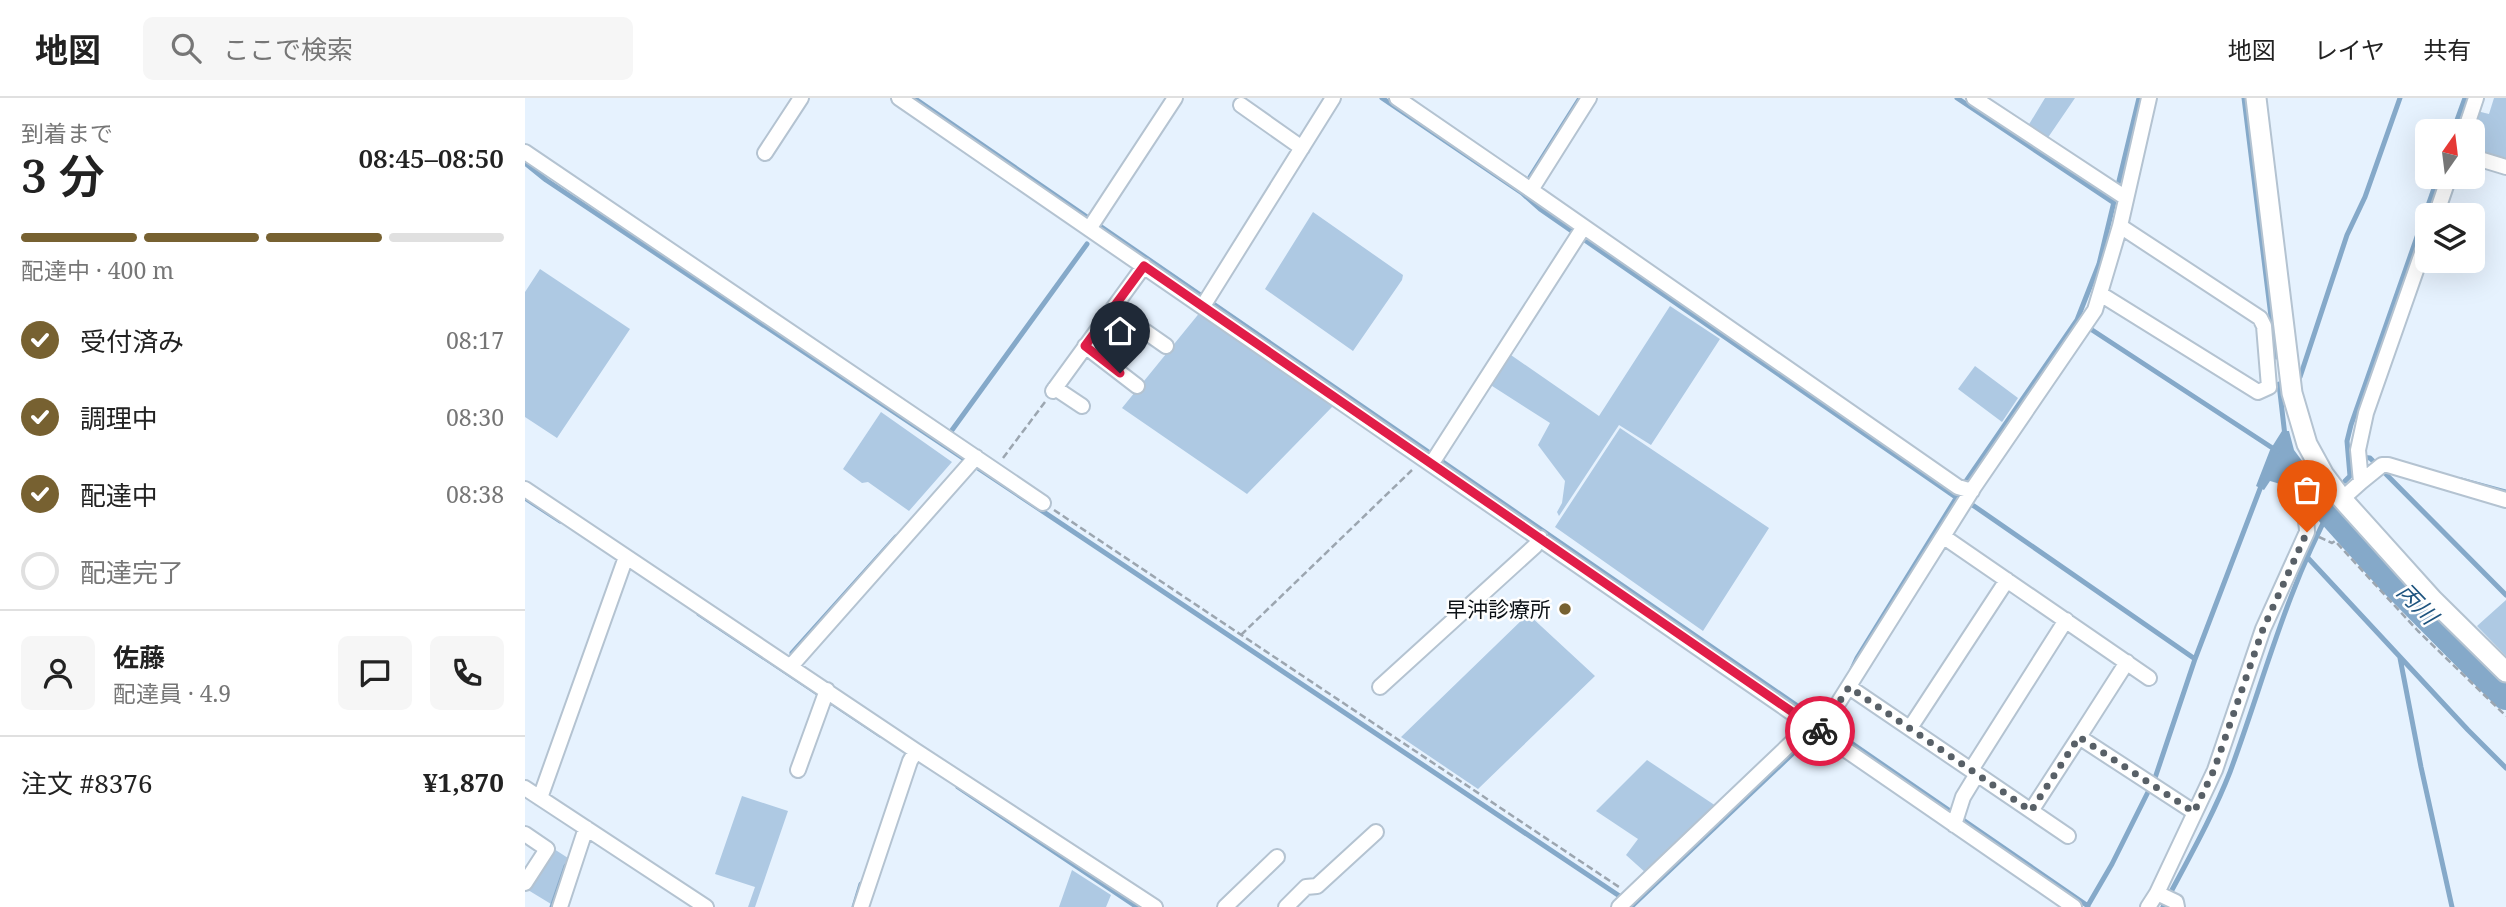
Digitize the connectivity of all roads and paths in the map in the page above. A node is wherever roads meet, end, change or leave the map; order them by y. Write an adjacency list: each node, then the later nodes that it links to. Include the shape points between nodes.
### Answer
1 (801, 98): 15 (street)
2 (899, 98): 20 (street)
3 (1175, 98): 20 (street)
4 (1333, 98): 13 (street)
5 (1397, 98): 18 (street)
6 (1589, 98): 18 (street)
7 (1973, 98): 19 (street)
8 (2149, 98): 19 (street)
9 (2256, 98): 30 (street)
10 (2476, 98): 12 (street)
11 (1241, 105): 13 (street)
12 (2469, 119)
13 (1302, 148): 26 (street)
14 (525, 152): 36 (street, via 947,438)
15 (765, 152)
16 (2485, 161): 17 (street)
17 (2506, 167)
18 (1531, 190): 22 (street)
19 (2120, 194): 21 (street)
20 (1092, 223): 23 (street)
21 (2120, 226): 25 (street); 31 (street, via 2260,318)
22 (1580, 233): 35 (street); 41 (street)
23 (1144, 266): 26 (street); 27 (street)
24 (2415, 273): 39 (street, via 2366,413 2358,456)
25 (2102, 295): 31 (street, via 2258,392 2269,387); 41 (street, via 2086,326)
26 (1206, 302): 35 (street)
27 (1113, 309): 28 (street); 29 (street)
28 (1085, 346): 32 (street); 33 (street)
29 (1166, 346)
30 (2288, 368): 31 (street); 38 (street, via 2301,428)
31 (2268, 369)
32 (1137, 386)
33 (1054, 389): 34 (street); 37 (path)
34 (1082, 406)
35 (1433, 459): 46 (street); 51 (path)
36 (972, 462): 37 (street); 53 (street)
37 (995, 470): 44 (street)
38 (2320, 479): 42 (street); 69 (street, via 2304,505 2307,532 2263,629 2214,770)
39 (2361, 482): 42 (street); 43 (street, via 2380,466)
40 (525, 489): 48 (street)
41 (1966, 494): 45 (street)
42 (2342, 499): 54 (street)
43 (2506, 500)
44 (1042, 503): 51 (path)
45 (1944, 537): 49 (street); 57 (street)
46 (1540, 538): 56 (street); 60 (street)
47 (2324, 539): 59 (path, via 2335,541 2418,631)
48 (625, 561): 53 (street); 67 (street)
49 (2007, 580): 50 (street); 61 (street)
50 (2066, 620): 52 (street); 65 (street)
51 (1241, 635): 78 (path, via 1596,874)
52 (2127, 662): 55 (street); 62 (street)
53 (791, 666): 58 (street)
54 (2506, 672)
55 (2149, 678)
56 (1380, 687)
57 (1849, 687): 60 (street); 61 (street)
58 (824, 696): 63 (street); 64 (street)
59 (2506, 716)
60 (1820, 726): 70 (street); 78 (street)
61 (1910, 728): 65 (street)
62 (2079, 737): 68 (street); 69 (street)
63 (914, 755): 81 (street); 82 (street)
64 (798, 769)
65 (1974, 772): 68 (street); 70 (street)
66 (525, 788): 67 (street)
67 (540, 798): 71 (street)
68 (2031, 811): 74 (street)
69 (2194, 812): 77 (street)
70 (1954, 824): 85 (street)
71 (585, 832): 79 (street); 80 (street)
72 (1376, 832): 84 (street, via 1317,886 1306,887)
73 (525, 834): 76 (street, via 547,849)
74 (2069, 836)
75 (1277, 857): 83 (street)
76 (525, 883)
77 (2168, 899): 86 (street)
78 (1626, 901)
79 (559, 907)
80 (706, 907)
81 (861, 907)
82 (1155, 907)
83 (1225, 907)
84 (1286, 907)
85 (2074, 907)
86 (2148, 907)

